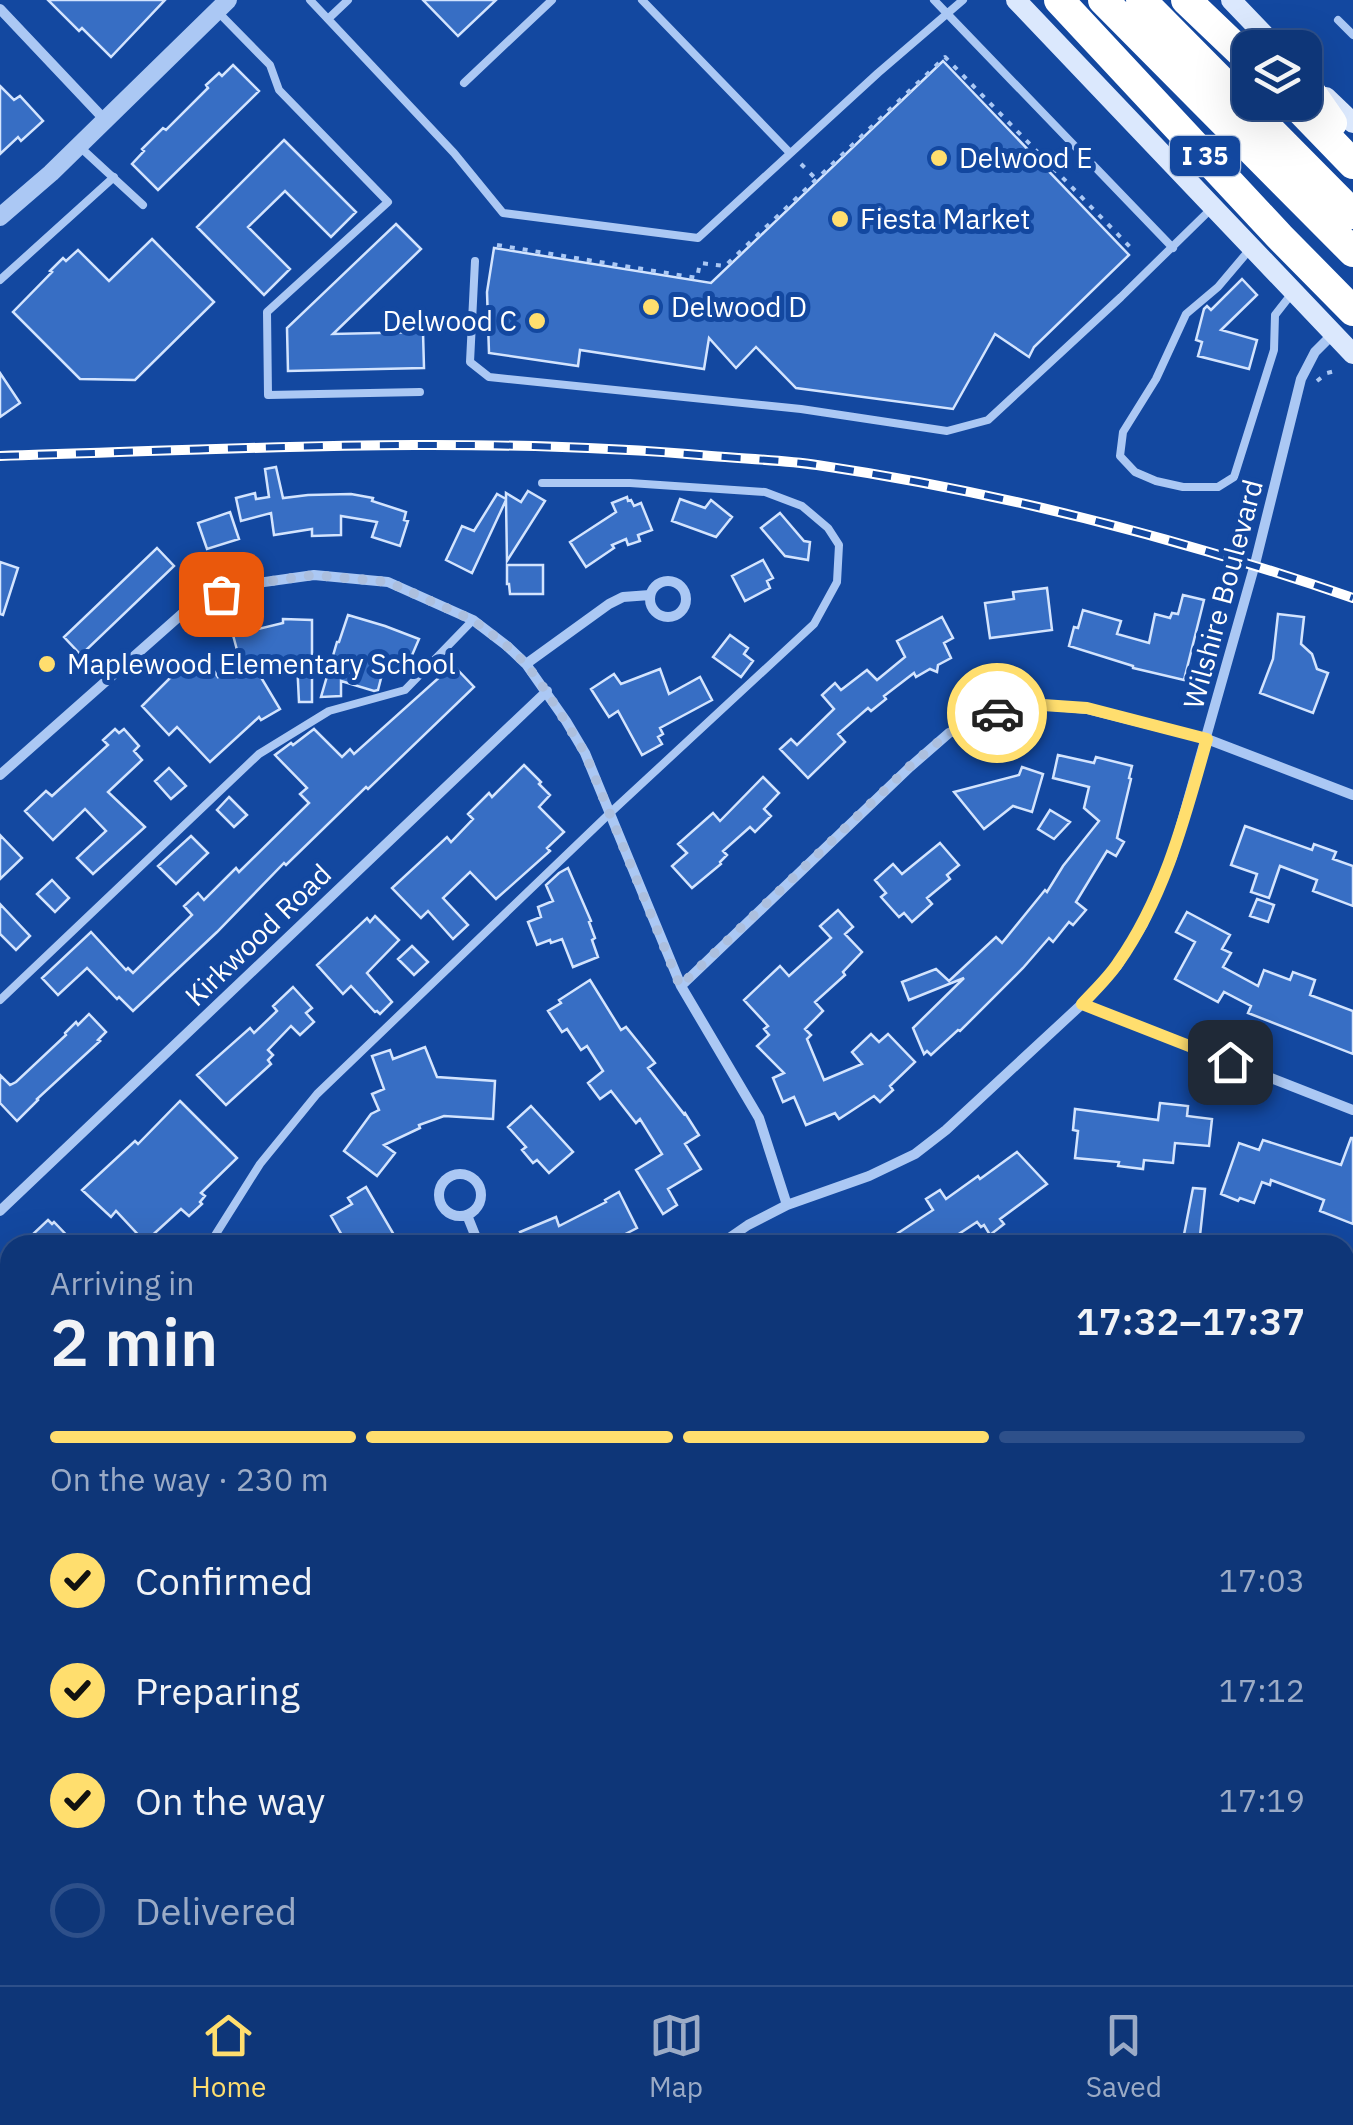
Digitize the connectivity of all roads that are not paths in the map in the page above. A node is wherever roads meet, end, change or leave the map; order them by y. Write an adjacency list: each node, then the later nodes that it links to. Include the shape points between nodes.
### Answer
1 (310, 0): 16 (lane)
2 (348, 0): 16 (lane)
3 (552, 0): 21 (lane)
4 (642, 0): 28 (lane)
5 (934, 0): 15 (lane)
6 (963, 0): 15 (lane)
7 (1016, 0): 33 (main road)
8 (1059, 0): 42 (highway, I 35)
9 (1103, 0): 38 (highway, I 35)
10 (1140, 0): 34 (highway, I 35)
11 (1186, 0): 20 (highway)
12 (1231, 0): 18 (main road)
13 (222, 5): 24 (street); 45 (lane, via 270,64 279,90 388,202 268,312 268,396)
14 (0, 9): 24 (street)
15 (948, 14): 28 (lane); 36 (lane)
16 (328, 19): 28 (lane, via 503,213 698,238)
17 (1338, 20): 19 (lane)
18 (1260, 30)
19 (1353, 35)
20 (1232, 44)
21 (464, 83)
22 (1322, 93): 26 (main road)
23 (1322, 109): 29 (highway)
24 (104, 119): 27 (street)
25 (1310, 120): 30 (highway)
26 (1353, 123)
27 (77, 145): 31 (lane); 35 (street)
28 (790, 153)
29 (1353, 154)
30 (1353, 164)
31 (114, 177): 32 (lane); 40 (lane)
32 (143, 205)
33 (1212, 208): 36 (lane); 37 (main road)
34 (1353, 214)
35 (0, 218)
36 (1173, 248): 39 (lane, via 988,420 947,431 489,377 470,362)
37 (1250, 248): 41 (main road); 41 (lane, via 1186,314 1124,432 1120,456 1135,472 1183,488 1218,487 1234,477 1274,350 1275,316)
38 (1353, 252)
39 (475, 260)
40 (0, 280)
41 (1292, 292): 43 (main road)
42 (1353, 311)
43 (1332, 335): 44 (main road); 51 (street, Wilshire Boulevard, via 1301,379)
44 (1353, 354)
45 (420, 392)
46 (542, 482): 54 (lane, via 765,492 802,506 839,546 837,582 814,624)
47 (650, 594): 49 (street, via 609,604)
48 (473, 620): 49 (street); 52 (street, via 388,582 314,575 251,584 192,605); 56 (lane, via 405,690 328,711 259,754)
49 (526, 664): 50 (street)
50 (546, 691): 54 (street, via 585,753); 60 (street, Kirkwood Road)
51 (1207, 739): 53 (street); 55 (street, via 1087,708 1043,705 999,712 949,733); 57 (street, Wilshire Boulevard, via 1172,857 1143,924)
52 (0, 775)
53 (1353, 796)
54 (610, 813): 55 (street); 62 (lane, via 318,1094 260,1164)
55 (680, 986): 59 (street, via 759,1118)
56 (0, 1000)
57 (1082, 1004): 58 (street); 59 (street, Wilshire Boulevard, via 915,1154)
58 (1353, 1110)
59 (787, 1205): 64 (street, Wilshire Boulevard)
60 (0, 1211)
61 (467, 1214): 61 (street, via 479,1204 481,1191 474,1179 454,1175 440,1189 441,1203 456,1216); 63 (street)
62 (215, 1235)
63 (474, 1235)
64 (733, 1235)

